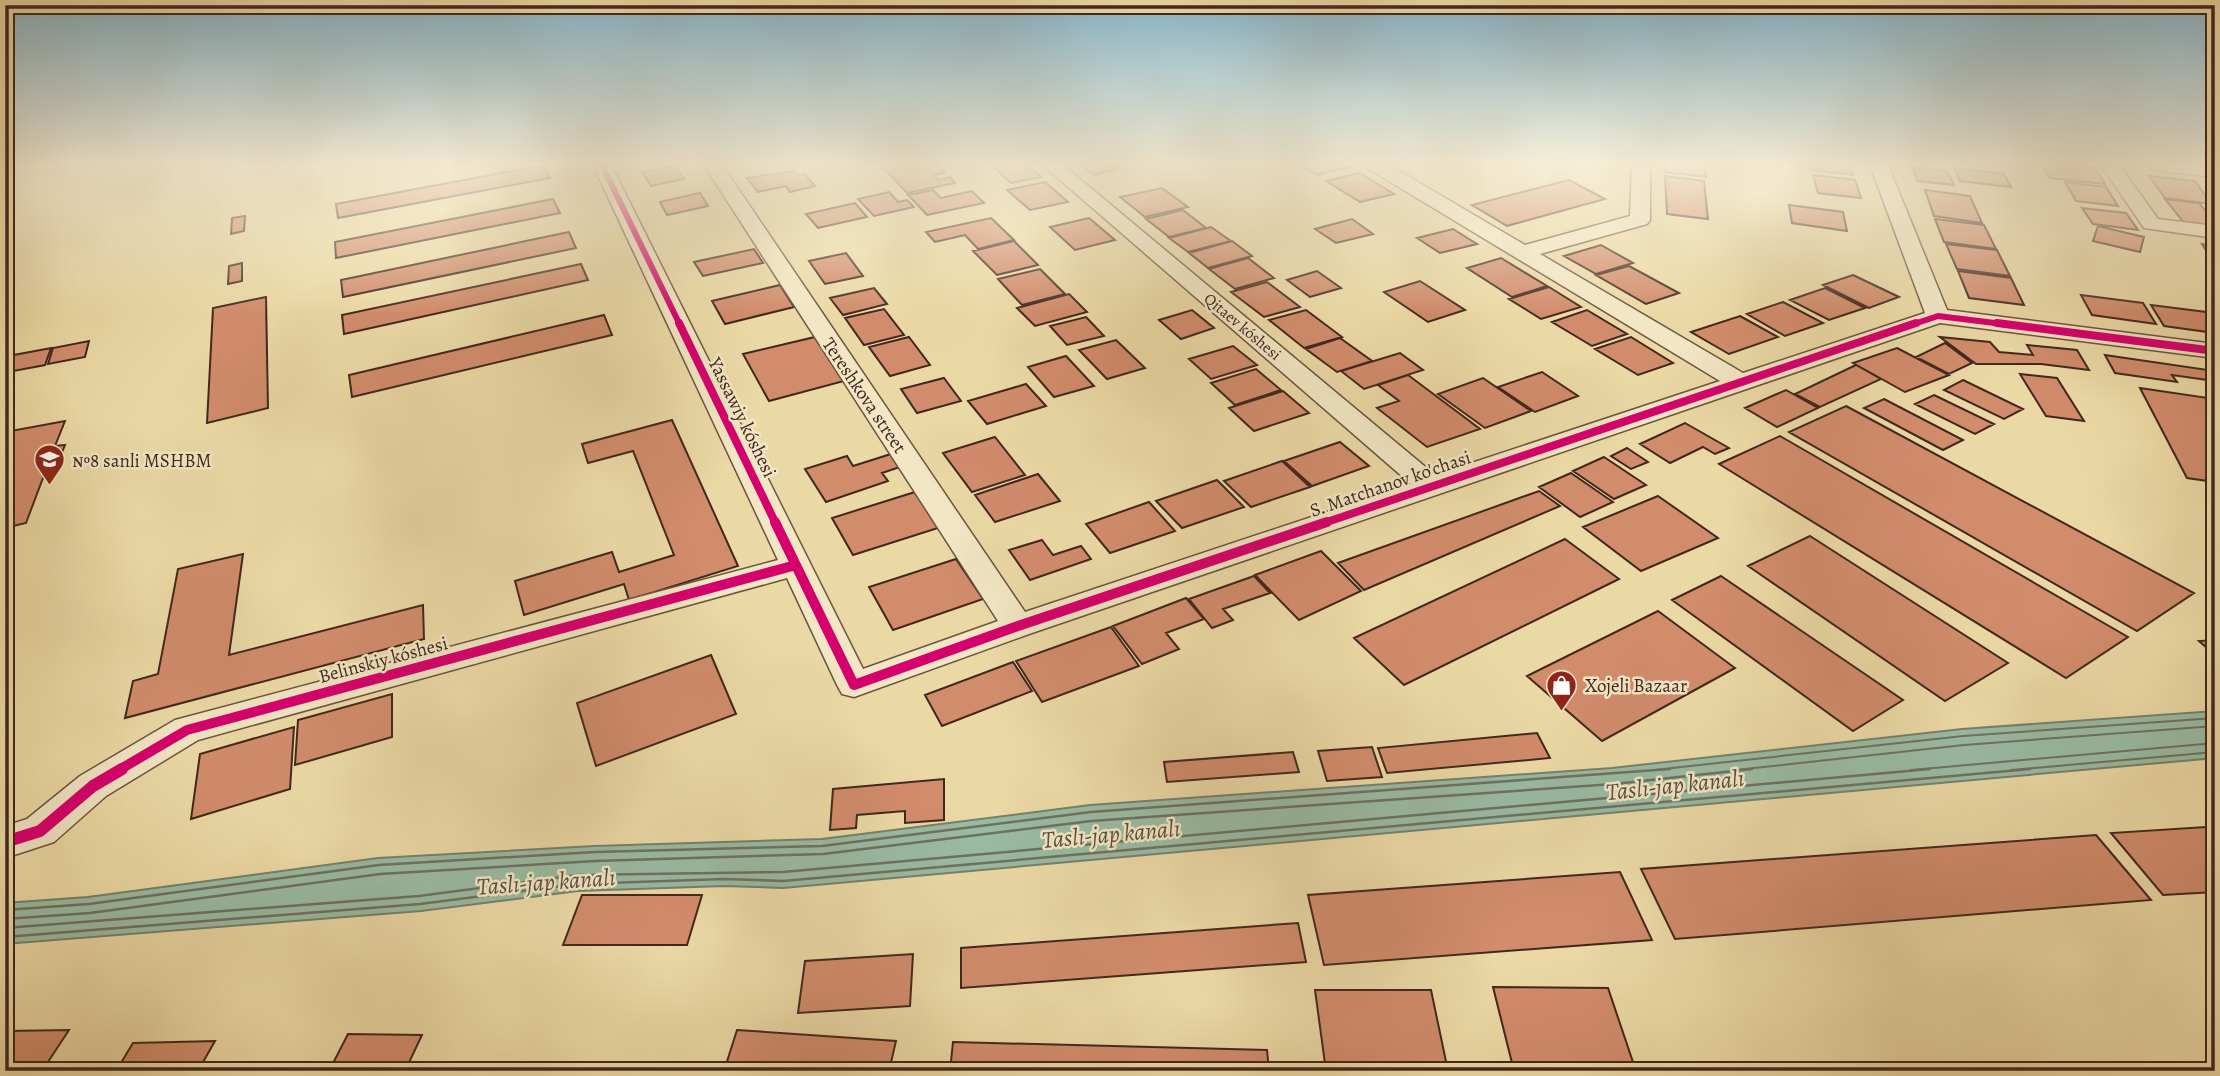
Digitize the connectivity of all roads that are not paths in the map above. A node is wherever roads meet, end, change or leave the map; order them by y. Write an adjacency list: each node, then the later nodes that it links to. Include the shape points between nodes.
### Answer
1 (625, 215): 14 (street, Yassawiy kóshesi)
2 (746, 215): 15 (street, Tereshkova street)
3 (1111, 215): 13 (street, Qitaev kóshesi)
4 (1460, 215): 9 (street)
5 (1640, 215): 9 (street, via 1640,220)
6 (1899, 215): 10 (street)
7 (2145, 215): 8 (street, via 2151,224)
8 (2215, 232)
9 (1522, 252): 12 (street)
10 (1938, 316): 11 (street); 12 (street, S. Matchanov ko'chasi)
11 (2215, 351)
12 (1742, 383): 13 (street, S. Matchanov ko'chasi)
13 (1433, 488): 15 (street, S. Matchanov ko'chasi)
14 (796, 565): 16 (street, Yassawiy kóshesi); 17 (street, Belinskiy kóshesi, via 187,730 93,786 40,831)
15 (1018, 626): 16 (street, S. Matchanov ko'chasi)
16 (854, 685)
17 (5, 842)

